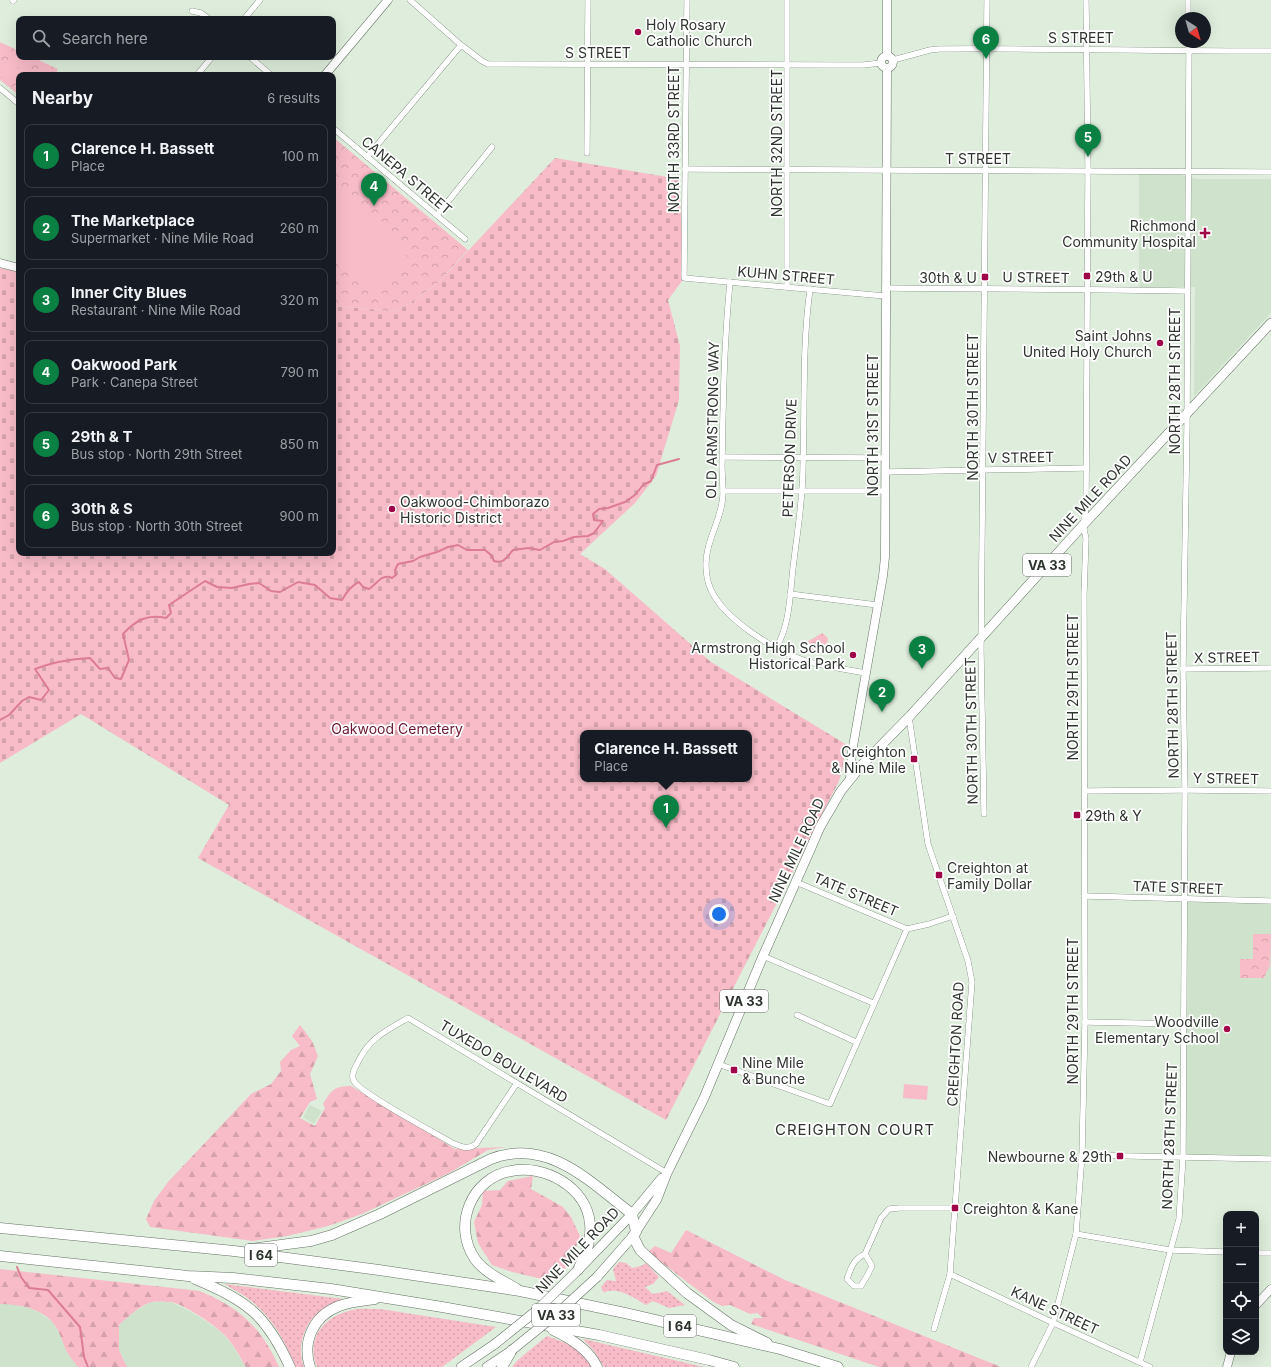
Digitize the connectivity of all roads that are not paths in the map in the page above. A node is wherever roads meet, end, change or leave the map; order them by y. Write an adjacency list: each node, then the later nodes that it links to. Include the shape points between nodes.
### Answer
1 (260, 0): 14 (street)
2 (388, 0): 30 (street)
3 (410, 0): 15 (street, S STREET)
4 (588, 0): 24 (street)
5 (687, 0): 25 (street, NORTH 33RD STREET)
6 (788, 0): 26 (street, NORTH 32ND STREET)
7 (887, 0): 21 (street)
8 (987, 0): 17 (street, NORTH 30TH STREET)
9 (1086, 0): 18 (street, NORTH 29TH STREET)
10 (1188, 0): 12 (street)
11 (192, 11): 13 (street)
12 (1188, 12)
13 (205, 16)
14 (247, 16)
15 (461, 45): 24 (street, S STREET, via 488,64); 36 (street)
16 (1188, 48): 19 (street, NORTH 28TH STREET)
17 (986, 49): 18 (street, S STREET); 21 (street, S STREET, via 930,50); 40 (street, NORTH 30TH STREET)
18 (1086, 49): 19 (street, S STREET); 41 (street, NORTH 29TH STREET)
19 (1188, 51): 20 (street, S STREET); 42 (street, NORTH 28TH STREET)
20 (1271, 51)
21 (890, 58): 27 (street, via 883,57)
22 (210, 60): 28 (street)
23 (254, 60): 29 (street)
24 (588, 64): 25 (street, S STREET); 35 (street)
25 (686, 65): 26 (street, S STREET); 37 (street, NORTH 33RD STREET)
26 (788, 65): 27 (street, S STREET); 38 (street, NORTH 32ND STREET)
27 (884, 65): 39 (street, NORTH 31ST STREET)
28 (200, 72)
29 (268, 72)
30 (328, 72)
31 (0, 88): 32 (street)
32 (16, 101)
33 (336, 131): 36 (street, CANEPA STREET)
34 (492, 147): 44 (street)
35 (587, 153)
36 (367, 157): 44 (street, CANEPA STREET)
37 (685, 169): 38 (street, T STREET); 48 (street, NORTH 33RD STREET)
38 (788, 170): 39 (street, T STREET); 50 (street, NORTH 32ND STREET)
39 (886, 170): 40 (street, T STREET); 55 (street, NORTH 31ST STREET)
40 (986, 170): 41 (street, T STREET); 51 (street, NORTH 30TH STREET)
41 (1088, 170): 42 (street, T STREET); 53 (street, NORTH 29TH STREET)
42 (1188, 171): 43 (street, T STREET); 54 (street, NORTH 28TH STREET)
43 (1271, 172)
44 (437, 215): 45 (street, CANEPA STREET)
45 (465, 239)
46 (0, 263): 47 (street)
47 (16, 267)
48 (684, 278): 49 (street, KUHN STREET)
49 (730, 282): 50 (street, KUHN STREET); 58 (street, OLD ARMSTRONG WAY, via 725,347)
50 (787, 287): 52 (street, KUHN STREET)
51 (984, 288): 53 (street, U STREET); 55 (street, U STREET); 62 (street, NORTH 30TH STREET)
52 (810, 289): 55 (street, KUHN STREET); 59 (street, PETERSON DRIVE, via 803,367)
53 (1087, 290): 54 (street, U STREET); 61 (street, NORTH 29TH STREET)
54 (1186, 291): 57 (street, NORTH 28TH STREET)
55 (885, 292): 60 (street, NORTH 31ST STREET)
56 (1271, 323): 57 (main road, NINE MILE ROAD / VA 33)
57 (1186, 415): 67 (main road, NINE MILE ROAD / VA 33); 73 (street, NORTH 28TH STREET)
58 (723, 457): 59 (street); 64 (street, OLD ARMSTRONG WAY)
59 (804, 458): 60 (street); 65 (street, PETERSON DRIVE)
60 (885, 458): 63 (street, NORTH 31ST STREET)
61 (1086, 468): 62 (street, V STREET); 67 (street, NORTH 29TH STREET)
62 (983, 470): 63 (street, V STREET); 70 (street, NORTH 30TH STREET)
63 (885, 472): 66 (street, NORTH 31ST STREET)
64 (723, 491): 65 (street); 71 (street, OLD ARMSTRONG WAY, via 724,499 707,553 708,582 714,596 725,609 746,628)
65 (802, 491): 66 (street); 68 (street, PETERSON DRIVE)
66 (885, 491): 69 (street, NORTH 31ST STREET, via 884,557)
67 (1084, 524): 70 (main road, NINE MILE ROAD / VA 33); 79 (street, NORTH 29TH STREET)
68 (790, 594): 69 (street); 71 (street, PETERSON DRIVE, via 784,632)
69 (877, 605): 74 (street, NORTH 31ST STREET)
70 (982, 638): 75 (main road, NINE MILE ROAD / VA 33); 80 (street, NORTH 30TH STREET)
71 (776, 648): 74 (street, OLD ARMSTRONG WAY, via 813,663)
72 (1271, 668): 73 (street, X STREET)
73 (1183, 669): 77 (street, NORTH 28TH STREET)
74 (865, 673): 76 (street, NORTH 31ST STREET)
75 (909, 717): 76 (main road, NINE MILE ROAD / VA 33); 85 (street, CREIGHTON ROAD, via 928,844)
76 (850, 779): 81 (main road, NINE MILE ROAD / VA 33, via 823,822)
77 (1185, 790): 78 (street, Y STREET); 79 (street, Y STREET); 83 (street, NORTH 28TH STREET)
78 (1271, 791)
79 (1084, 792): 82 (street, NORTH 29TH STREET)
80 (984, 814)
81 (796, 882): 86 (street, TATE STREET); 87 (main road, NINE MILE ROAD / VA 33)
82 (1084, 896): 83 (street, TATE STREET); 90 (street, NORTH 29TH STREET)
83 (1184, 899): 84 (street, TATE STREET); 91 (street, NORTH 28TH STREET)
84 (1271, 901)
85 (953, 916): 86 (street, TATE STREET); 99 (street, CREIGHTON ROAD, via 972,982)
86 (907, 929): 88 (street)
87 (763, 956): 88 (street); 93 (main road, NINE MILE ROAD / VA 33)
88 (874, 1003): 92 (street)
89 (797, 1015): 92 (street)
90 (1085, 1022): 91 (street); 95 (street, NORTH 29TH STREET)
91 (1184, 1024): 96 (street, NORTH 28TH STREET)
92 (856, 1042): 93 (street, via 830,1104)
93 (718, 1064): 98 (main road, NINE MILE ROAD / VA 33)
94 (517, 1083): 94 (street, TUXEDO BOULEVARD, via 475,1145 463,1148 373,1096 355,1084 353,1078 355,1068 368,1046 381,1033 408,1018); 98 (street, TUXEDO BOULEVARD)
95 (1082, 1155): 96 (street); 103 (street, NORTH 29TH STREET)
96 (1183, 1157): 97 (street); 104 (street, NORTH 28TH STREET, via 1179,1219)
97 (1271, 1159)
98 (667, 1173): 100 (main road, NINE MILE ROAD / VA 33); 102 (main road, NINE MILE ROAD / VA 33, via 657,1199)
99 (955, 1208): 109 (street, via 889,1209 881,1218); 112 (street, CREIGHTON ROAD)
100 (632, 1214): 102 (highway); 105 (highway, via 574,1170 552,1158 508,1154 491,1159 332,1235 281,1246); 111 (main road, NINE MILE ROAD / VA 33)
101 (0, 1228): 105 (highway, I 64)
102 (634, 1234): 121 (highway, via 640,1250 687,1293 731,1325); 122 (main road, NINE MILE ROAD / VA 33, bridge, via 597,1277)
103 (1076, 1234): 104 (street); 118 (street, NORTH 29TH STREET)
104 (1170, 1250): 106 (street); 124 (street, NORTH 28TH STREET)
105 (234, 1251): 115 (highway, I 64)
106 (1223, 1252)
107 (1259, 1253): 108 (street)
108 (1271, 1253)
109 (865, 1254): 109 (street, via 857,1257 851,1266 847,1279 854,1286 861,1286 872,1266)
110 (0, 1256): 113 (highway, I 64)
111 (578, 1270): 115 (highway, via 589,1242 590,1224 585,1206 578,1194 560,1180 546,1174 521,1169 502,1173 482,1186 472,1199 466,1214 465,1233 469,1248 479,1264); 127 (main road, NINE MILE ROAD / VA 33, bridge, via 536,1312)
112 (950, 1274): 118 (street, KANE STREET); 120 (street, CREIGHTON ROAD)
113 (188, 1276): 116 (highway, I 64, via 289,1284); 125 (highway, via 229,1294 259,1316 278,1341)
114 (1271, 1288): 117 (street)
115 (520, 1291): 121 (highway, I 64)
116 (382, 1298): 119 (highway, I 64); 126 (highway, via 340,1306 321,1318 308,1340 307,1354)
117 (1259, 1301)
118 (1052, 1323): 124 (street, KANE STREET); 133 (street, NORTH 29TH STREET)
119 (544, 1325): 130 (highway, via 578,1344 592,1357); 131 (highway, I 64, via 631,1341)
120 (934, 1329)
121 (780, 1349): 132 (highway, I 64)
122 (512, 1350): 128 (main road, NINE MILE ROAD / VA 33); 129 (highway)
123 (1230, 1355): 135 (street)
124 (1140, 1362): 134 (street, KANE STREET)
125 (290, 1367)
126 (310, 1367)
127 (461, 1367)
128 (487, 1367)
129 (502, 1367)
130 (598, 1367)
131 (734, 1367)
132 (838, 1367)
133 (1031, 1367)
134 (1150, 1367)
135 (1227, 1367)

